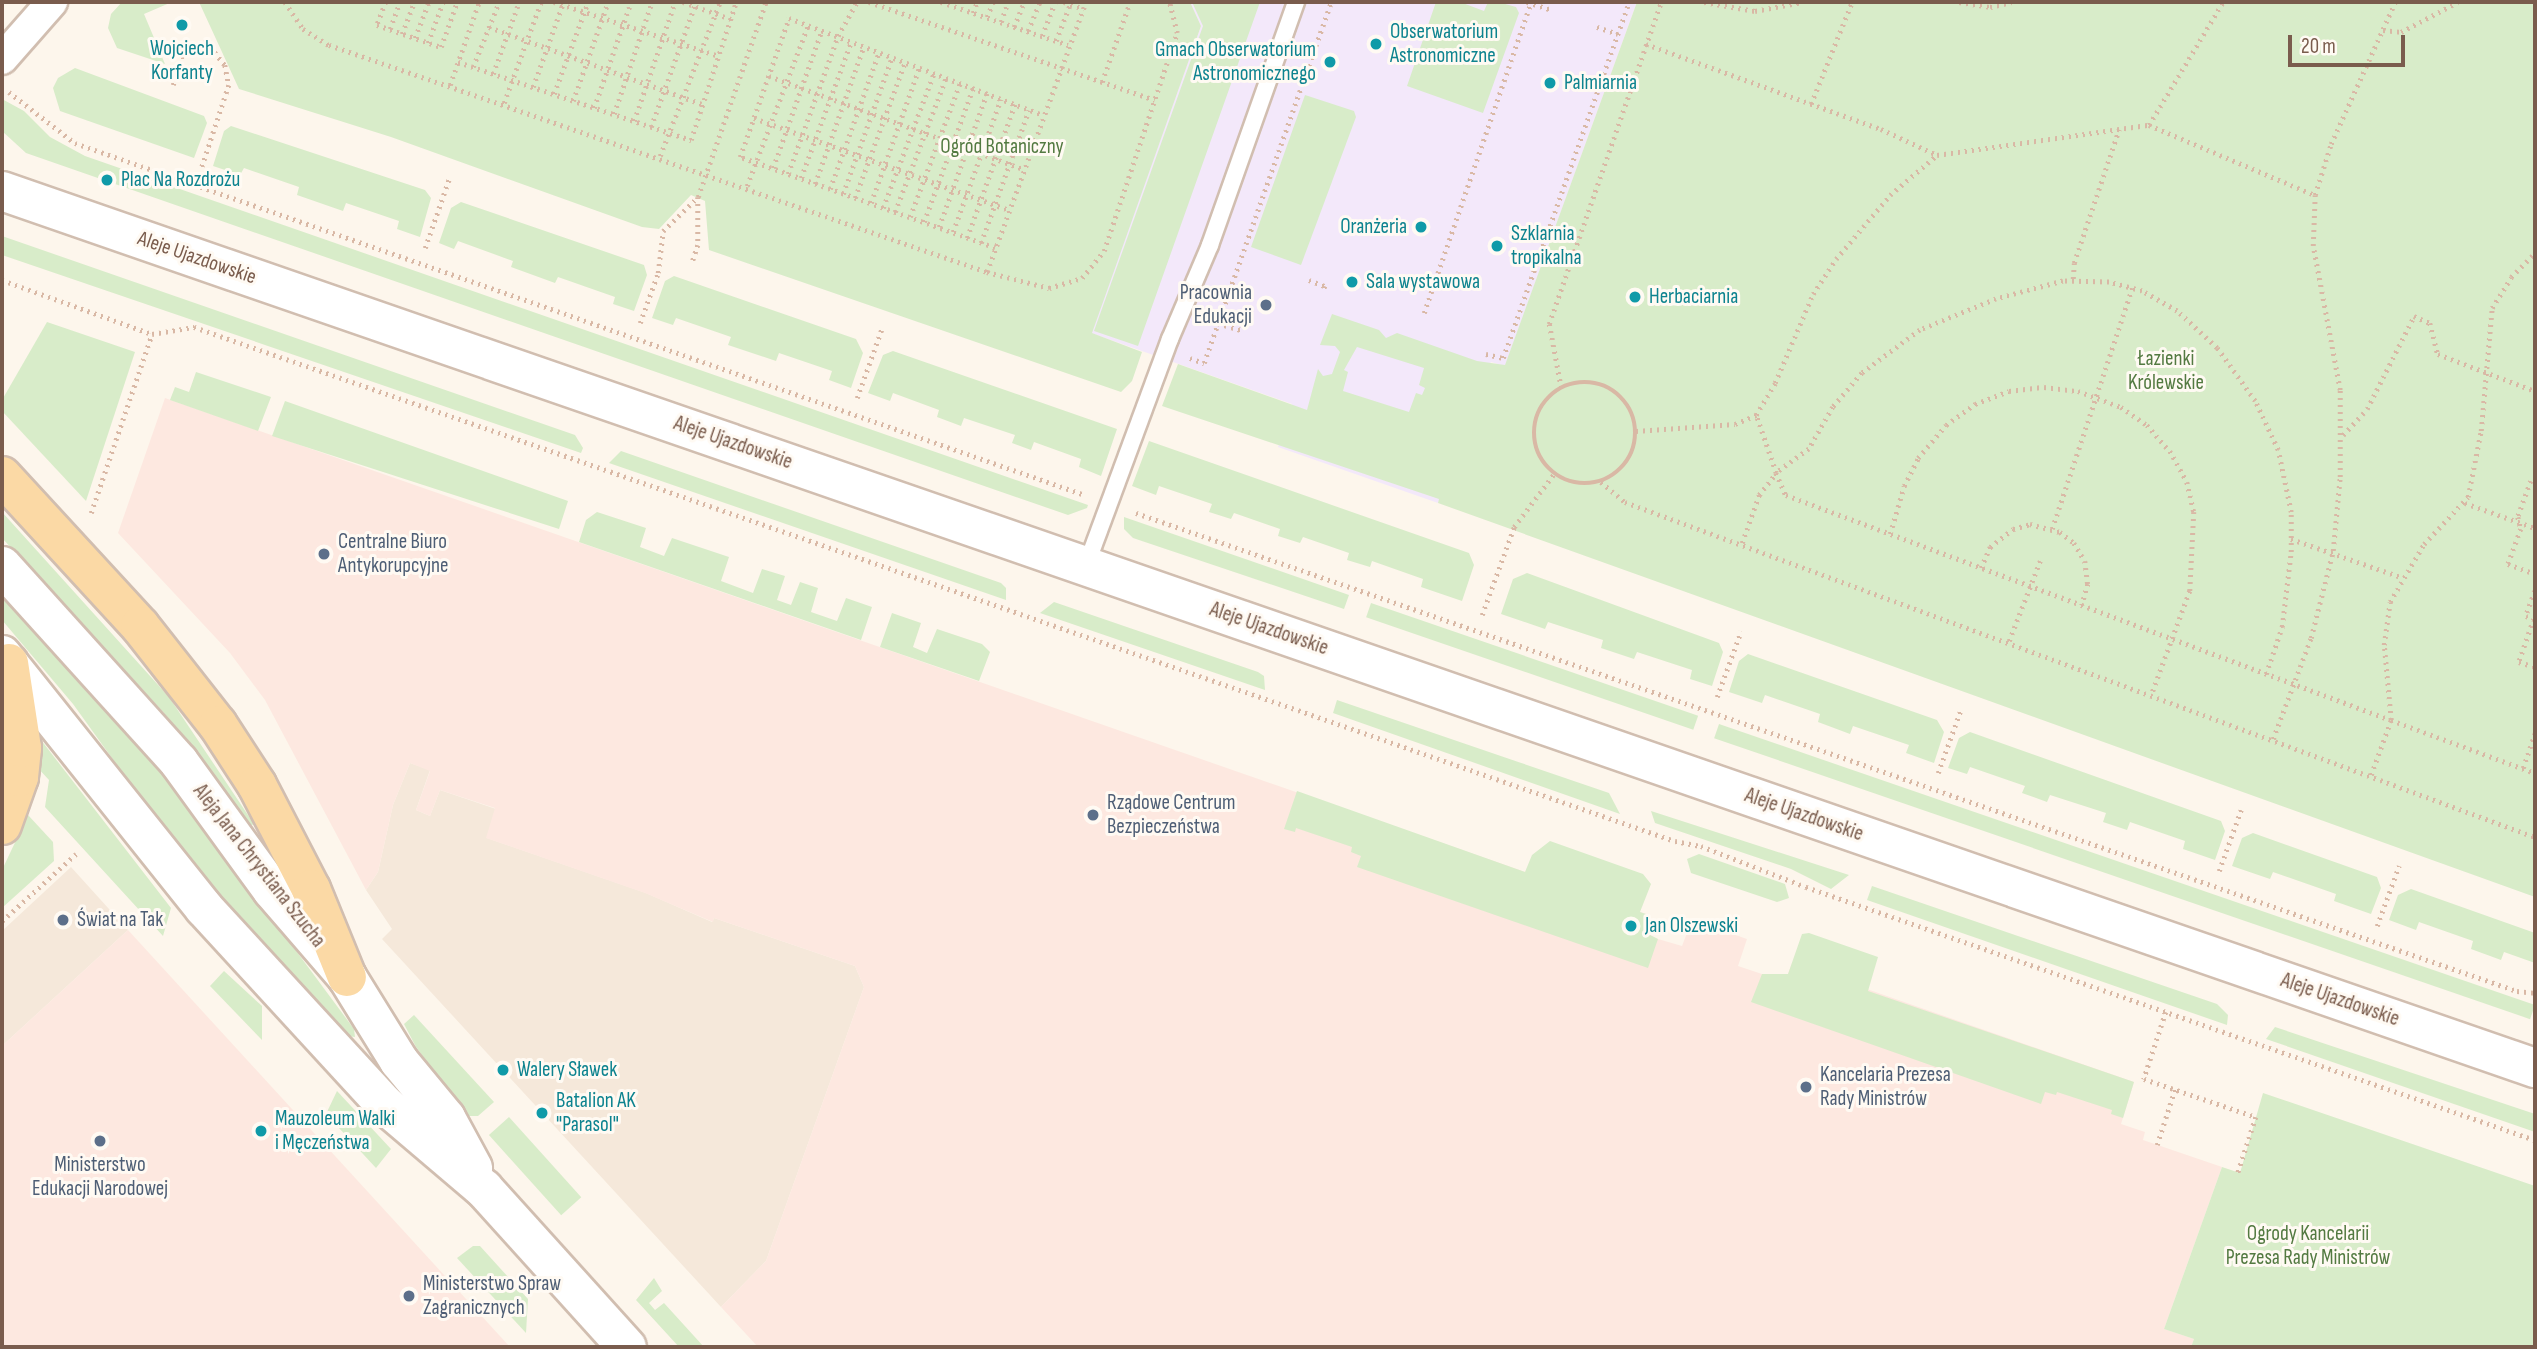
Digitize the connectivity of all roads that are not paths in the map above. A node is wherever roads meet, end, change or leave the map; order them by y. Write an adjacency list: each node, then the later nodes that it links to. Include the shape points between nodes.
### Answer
1 (52, 2): 3 (street)
2 (1296, 2): 7 (lane, via 1210,246 1166,349)
3 (2, 59)
4 (2, 191): 7 (street, Aleje Ujazdowskie)
5 (2, 476): 10 (main road, via 140,626 218,725 257,785 311,889)
6 (2, 566): 10 (street, Aleja Jana Chrystiana Szucha, via 179,762 272,890)
7 (1086, 566): 11 (street, Aleje Ujazdowskie)
8 (6, 659): 9 (main road, via 22,748 19,777); 12 (street, Aleja Jana Chrystiana Szucha, via 204,908 384,1104)
9 (2, 825)
10 (347, 977): 12 (street, Aleja Jana Chrystiana Szucha, via 399,1061 446,1118)
11 (2535, 1068)
12 (484, 1189): 13 (street, Aleja Jana Chrystiana Szucha)
13 (627, 1347)

